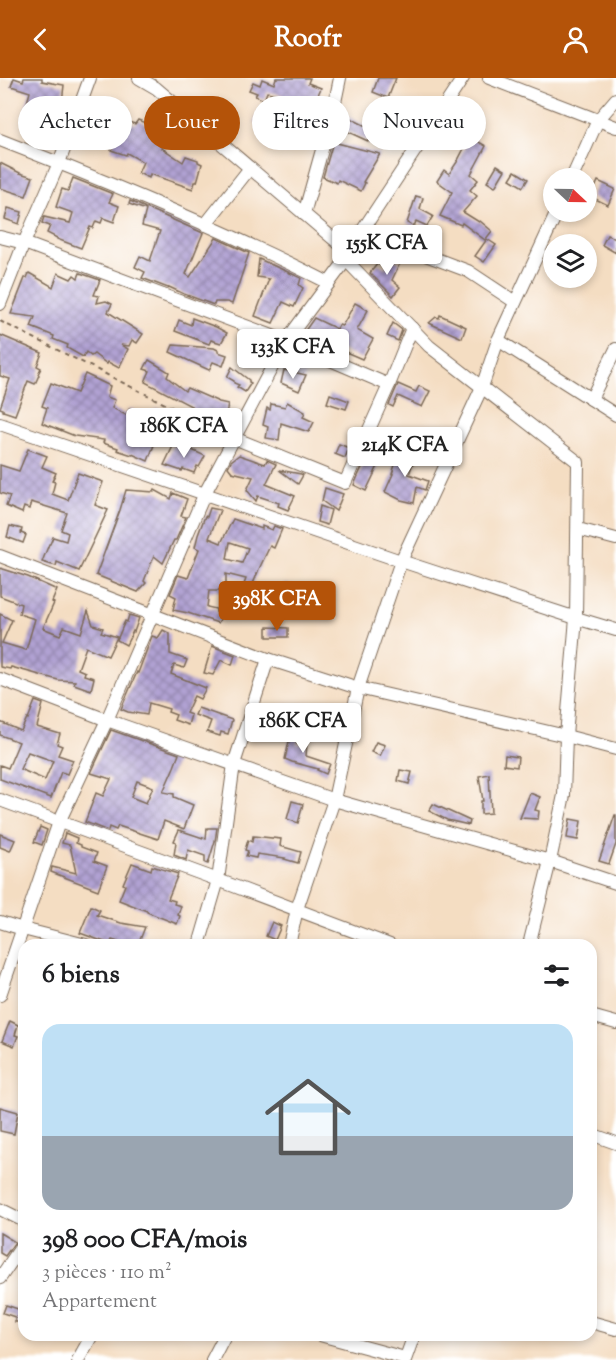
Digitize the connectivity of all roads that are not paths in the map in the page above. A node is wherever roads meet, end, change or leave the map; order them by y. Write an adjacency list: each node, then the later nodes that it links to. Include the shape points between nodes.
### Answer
1 (90, 78): 10 (street)
2 (139, 78): 11 (street)
3 (340, 78): 13 (street)
4 (463, 78): 16 (street)
5 (489, 78): 7 (street)
6 (616, 99): 7 (street)
7 (597, 120): 8 (street); 12 (street)
8 (616, 127)
9 (0, 140): 10 (street)
10 (59, 163): 15 (street); 18 (street)
11 (250, 168): 13 (street); 15 (street)
12 (576, 168)
13 (304, 214): 19 (street)
14 (552, 222): 21 (street)
15 (205, 225): 20 (street)
16 (362, 231): 19 (street); 21 (street, via 468,271)
17 (0, 237): 18 (street)
18 (24, 243): 22 (street); 25 (street)
19 (348, 256): 20 (street); 23 (street)
20 (329, 283): 25 (street)
21 (515, 302): 24 (street)
22 (0, 304)
23 (412, 328): 27 (street); 28 (street)
24 (498, 340): 28 (street); 29 (street)
25 (286, 341): 27 (street); 32 (street)
26 (616, 349): 29 (street)
27 (389, 385): 32 (street, via 345,483)
28 (482, 387): 34 (street, via 579,462); 37 (street)
29 (591, 399): 30 (street)
30 (616, 415)
31 (0, 424): 33 (street)
32 (234, 438): 33 (street)
33 (204, 493): 37 (street); 38 (street)
34 (578, 529): 35 (street); 39 (street)
35 (616, 539)
36 (0, 556): 38 (street)
37 (401, 561): 39 (street); 43 (street)
38 (152, 615): 41 (street); 44 (street)
39 (576, 618): 40 (street); 45 (street)
40 (616, 630)
41 (268, 659): 43 (street); 47 (street)
42 (0, 679): 44 (street)
43 (358, 688): 45 (street); 49 (street)
44 (107, 720): 47 (street); 50 (street)
45 (566, 736): 46 (street); 51 (street, via 564,795)
46 (616, 749)
47 (234, 764): 49 (street); 52 (street)
48 (0, 800): 50 (street)
49 (334, 800): 51 (street); 54 (street)
50 (59, 822): 52 (street); 56 (street)
51 (550, 861): 53 (street); 62 (street)
52 (218, 880): 54 (street); 59 (street)
53 (616, 883)
54 (297, 909): 60 (street); 61 (street)
55 (0, 922): 56 (street)
56 (22, 929): 57 (street); 58 (street)
57 (19, 939)
58 (62, 939)
59 (202, 939)
60 (290, 939)
61 (374, 939)
62 (530, 939)
63 (18, 941): 64 (street)
64 (0, 995)
65 (597, 1018): 66 (street)
66 (616, 1023)
67 (597, 1136): 68 (street)
68 (616, 1143)
69 (0, 1209): 70 (street)
70 (18, 1218)
71 (18, 1252): 72 (street)
72 (0, 1278)
73 (597, 1324): 74 (street)
74 (616, 1329)
75 (89, 1341): 80 (street)
76 (222, 1341): 81 (street)
77 (341, 1341): 79 (street)
78 (412, 1341): 79 (street)
79 (405, 1359)
80 (78, 1360)
81 (212, 1360)

